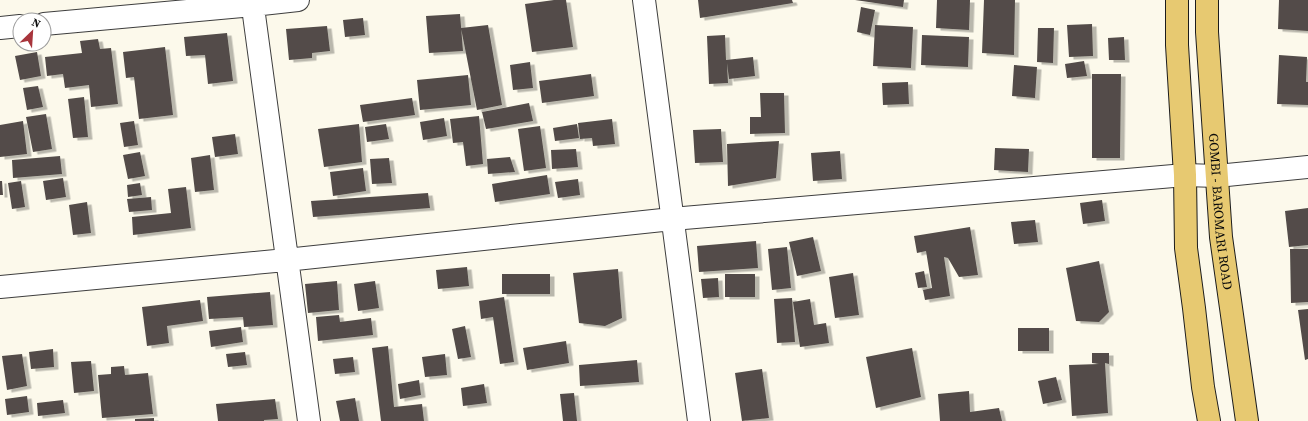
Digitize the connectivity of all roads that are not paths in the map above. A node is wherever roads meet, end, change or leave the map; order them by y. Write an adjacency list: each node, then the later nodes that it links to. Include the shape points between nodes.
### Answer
1 (298, 0): 5 (street)
2 (644, 0): 12 (street)
3 (1177, 0): 10 (main road, via 1177,45)
4 (1207, 0): 11 (main road, GOMBI - BAROMARI ROAD)
5 (252, 3): 6 (street); 13 (street)
6 (52, 23)
7 (12, 27): 8 (street)
8 (0, 28)
9 (1308, 167): 11 (street)
10 (1185, 175): 11 (street); 12 (street); 17 (main road, via 1186,248)
11 (1217, 176): 18 (main road, GOMBI - BAROMARI ROAD, via 1221,237)
12 (672, 219): 13 (street); 16 (street)
13 (286, 260): 14 (street); 15 (street)
14 (0, 287)
15 (309, 421)
16 (699, 421)
17 (1209, 421)
18 (1247, 421)

